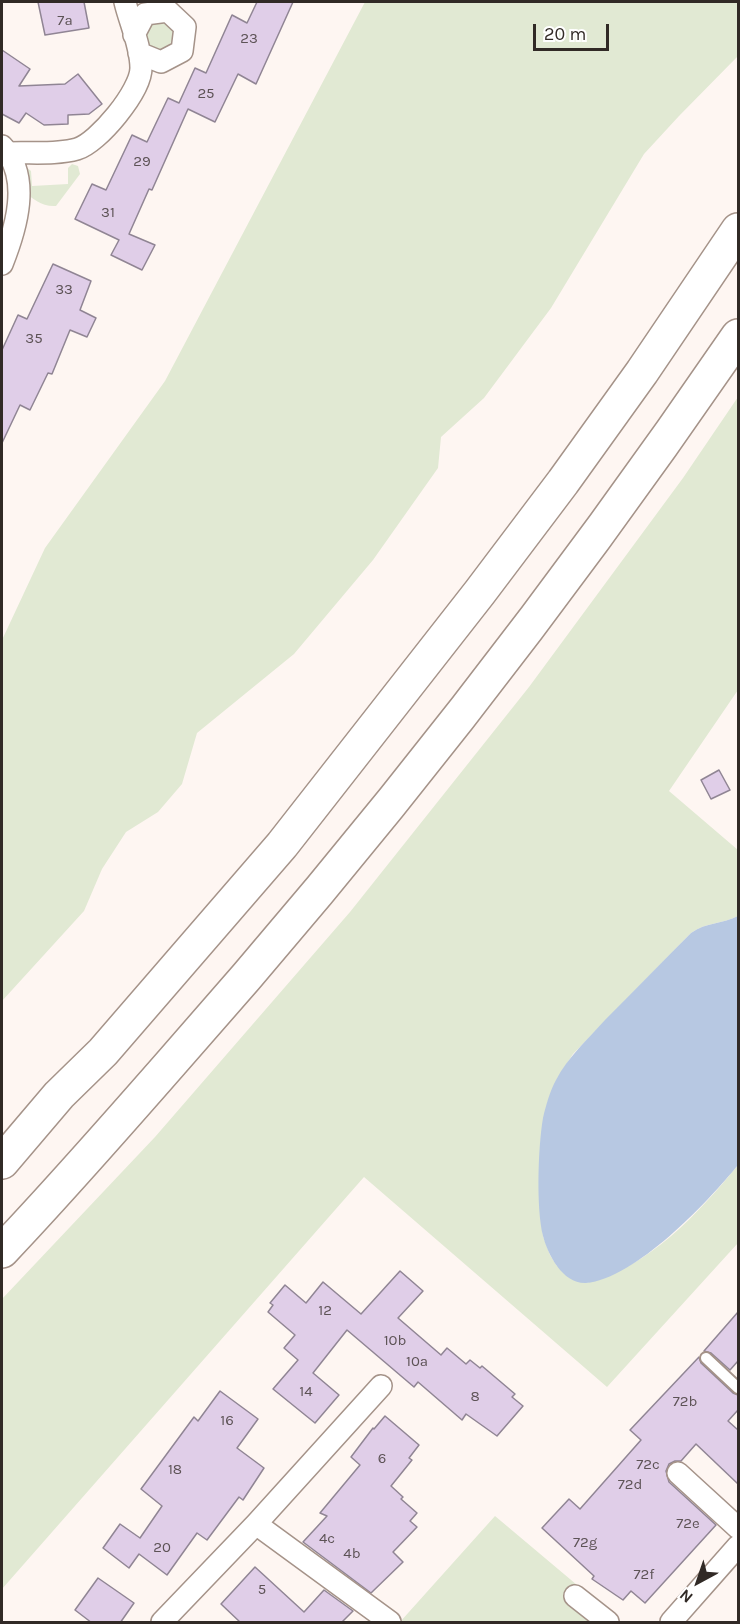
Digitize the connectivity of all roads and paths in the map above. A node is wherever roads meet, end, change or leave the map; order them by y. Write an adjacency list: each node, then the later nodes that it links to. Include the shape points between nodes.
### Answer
1 (125, 2): 2 (street, via 141,70 132,94 118,114 82,147 73,150)
2 (5, 149): 4 (street, via 15,170 18,209)
3 (738, 230): 6 (highway, via 563,482 296,827 103,1052 59,1095)
4 (2, 264)
5 (738, 336): 7 (highway, via 625,500 378,820 243,983)
6 (2, 1162)
7 (2, 1251)
8 (705, 1358): 10 (lane)
9 (381, 1386): 12 (street)
10 (738, 1388)
11 (678, 1473): 13 (street)
12 (256, 1524): 16 (street); 17 (street)
13 (738, 1528)
14 (738, 1546): 19 (street)
15 (575, 1596): 18 (street)
16 (162, 1623)
17 (390, 1623)
18 (608, 1623)
19 (671, 1623)

